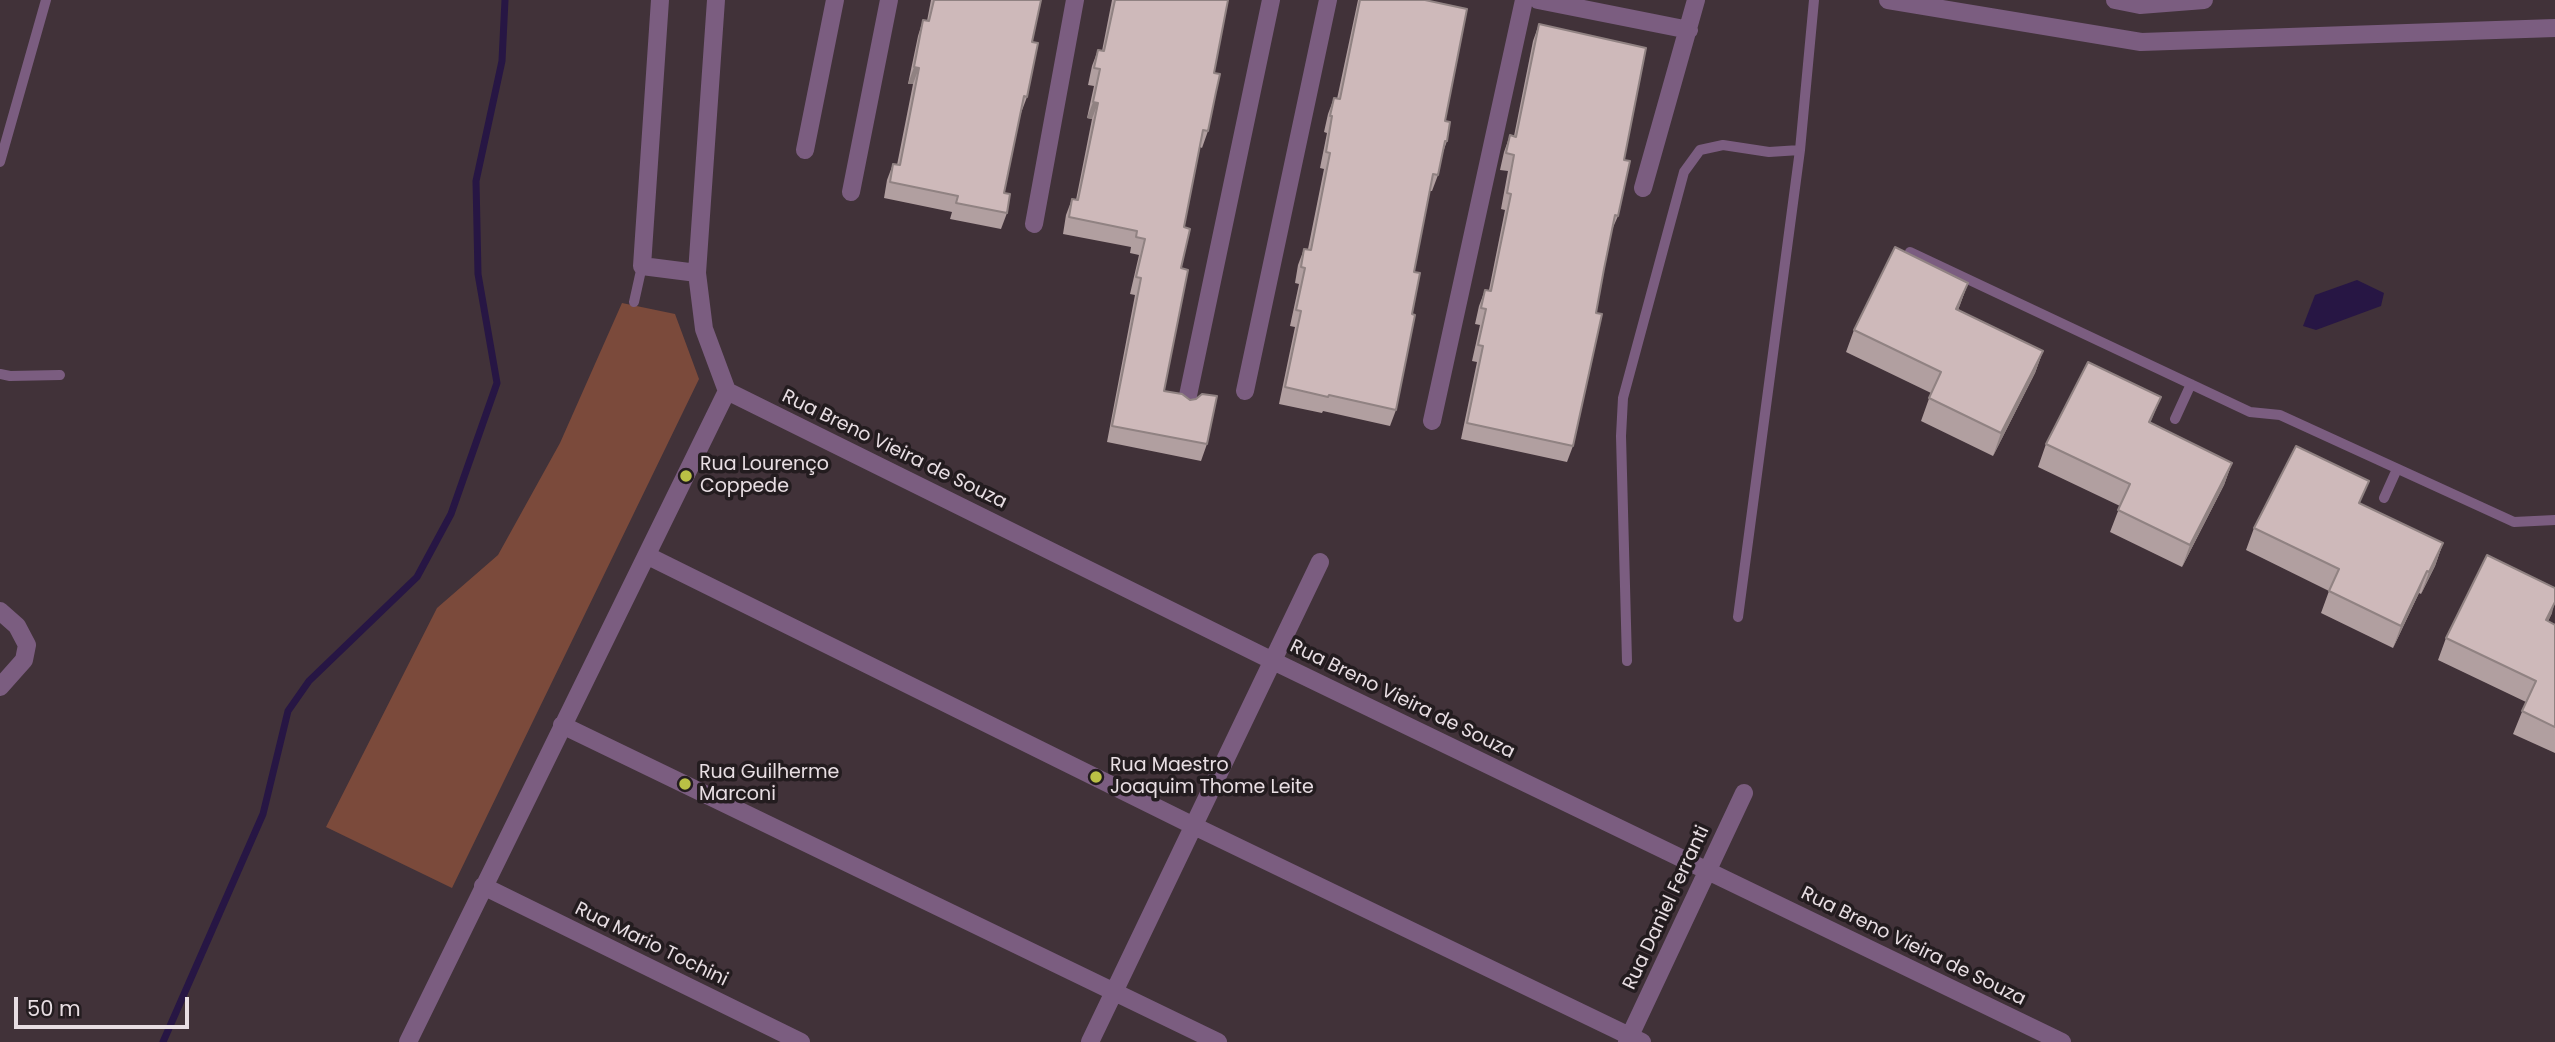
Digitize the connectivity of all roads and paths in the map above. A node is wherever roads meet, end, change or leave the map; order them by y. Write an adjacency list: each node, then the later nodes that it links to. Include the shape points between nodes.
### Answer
1 (46, 0): 20 (lane)
2 (660, 0): 25 (street)
3 (716, 0): 26 (street)
4 (835, 0): 18 (street)
5 (889, 0): 22 (street)
6 (1075, 0): 23 (street)
7 (1271, 0): 33 (street)
8 (1328, 0): 32 (street)
9 (1524, 0): 35 (street)
10 (1538, 0): 17 (street)
11 (1696, 0): 17 (street)
12 (1815, 0): 19 (lane)
13 (1888, 0): 16 (street, via 2141,42)
14 (2115, 0): 15 (street, via 2140,5)
15 (2204, 0)
16 (2555, 28)
17 (1689, 30): 21 (street)
18 (805, 150)
19 (1800, 150): 42 (lane); 44 (lane, via 1769,152 1723,145 1700,150 1684,172 1623,398)
20 (0, 162)
21 (1643, 188)
22 (851, 192)
23 (1034, 224)
24 (1910, 252): 30 (lane)
25 (642, 266): 26 (street); 27 (lane)
26 (697, 273): 31 (street, via 704,329)
27 (634, 302)
28 (0, 374): 29 (lane)
29 (60, 375)
30 (2191, 384): 34 (lane); 36 (lane, via 2250,412 2280,415)
31 (727, 391): 39 (street); 43 (street, Rua Breno Vieira de Souza)
32 (1245, 391)
33 (1186, 405)
34 (2175, 419)
35 (1432, 421)
36 (2398, 469): 37 (lane); 38 (lane, via 2514,522)
37 (2384, 498)
38 (2555, 520)
39 (648, 556): 46 (street); 48 (street)
40 (1320, 562): 43 (street)
41 (0, 611): 45 (street, via 17,626 27,645 24,660)
42 (1738, 617)
43 (1273, 661): 48 (street); 49 (street, Rua Breno Vieira de Souza)
44 (1627, 661)
45 (0, 687)
46 (562, 725): 50 (street); 51 (street)
47 (1744, 793): 49 (street, Rua Daniel Ferranti)
48 (1194, 826): 51 (street); 52 (street)
49 (1708, 870): 52 (street, Rua Daniel Ferranti); 57 (street, Rua Breno Vieira de Souza)
50 (483, 886): 53 (street); 54 (street, Rua Mario Tochini)
51 (1114, 993): 55 (street); 56 (street)
52 (1633, 1040)
53 (408, 1042)
54 (801, 1042)
55 (1090, 1042)
56 (1218, 1042)
57 (2062, 1042)

